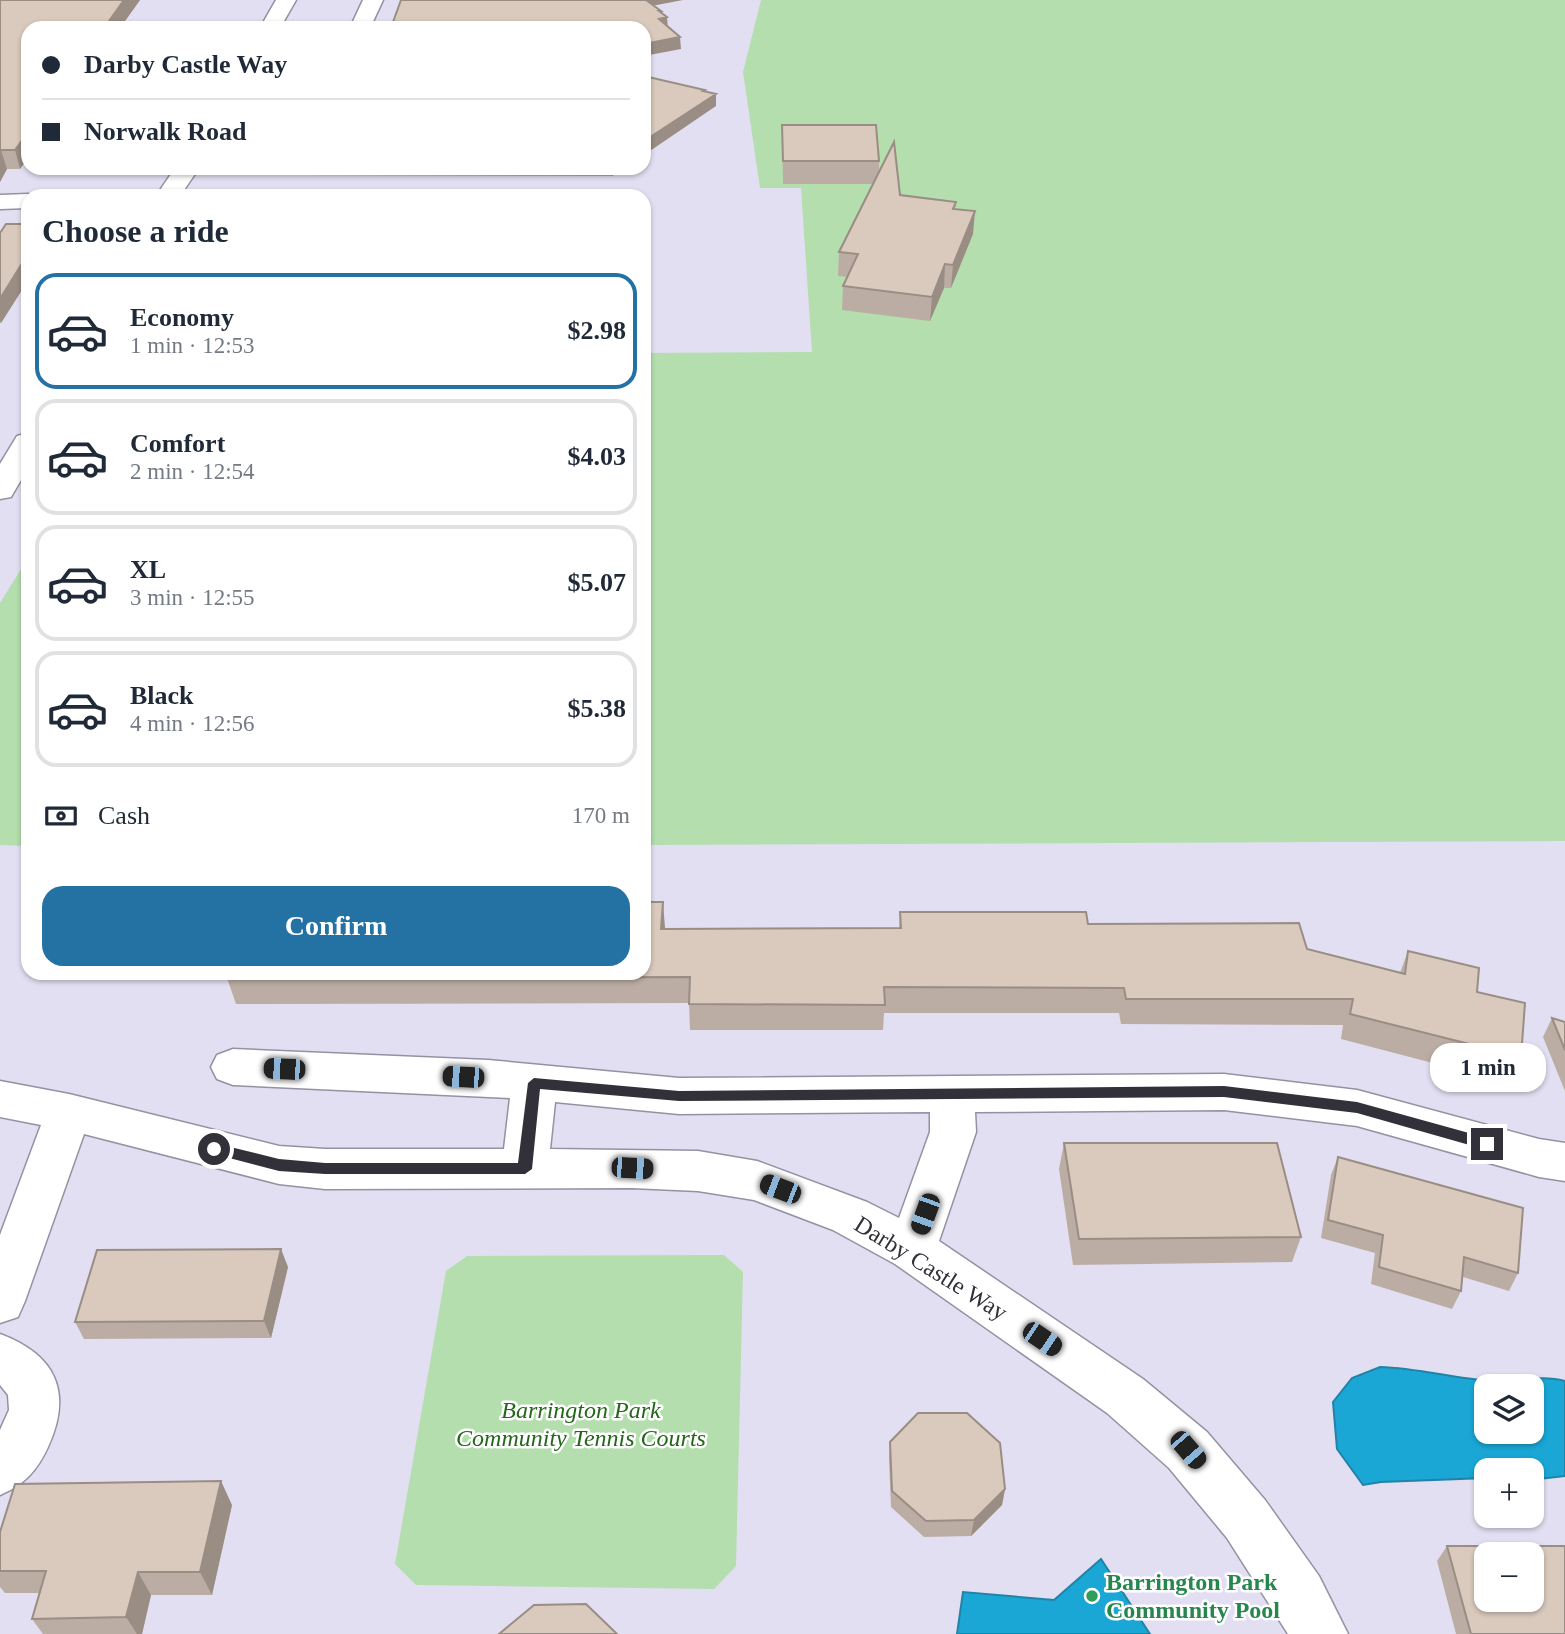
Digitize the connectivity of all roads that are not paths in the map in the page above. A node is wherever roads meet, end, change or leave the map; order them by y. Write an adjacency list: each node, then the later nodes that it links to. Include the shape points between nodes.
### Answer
1 (286, 0): 3 (street)
2 (373, 0): 4 (street)
3 (274, 21)
4 (363, 21)
5 (21, 201): 6 (street)
6 (0, 202)
7 (21, 454): 8 (street)
8 (0, 490)
9 (233, 1067): 10 (street)
10 (534, 1083): 11 (street, via 679,1096); 15 (street)
11 (952, 1095): 14 (street, via 1224,1092 1290,1098 1357,1108); 16 (street, via 953,1132)
12 (0, 1098): 13 (street, Darby Castle Way)
13 (69, 1112): 15 (street, Darby Castle Way, via 279,1165); 17 (street)
14 (1565, 1162)
15 (525, 1169): 16 (street, Darby Castle Way, via 685,1170 757,1181 850,1216)
16 (912, 1250): 20 (street, Darby Castle Way, via 1125,1396 1188,1450 1246,1519)
17 (0, 1301)
18 (0, 1357): 19 (street, via 18,1365 36,1400 35,1419 22,1445)
19 (0, 1469)
20 (1319, 1634)

